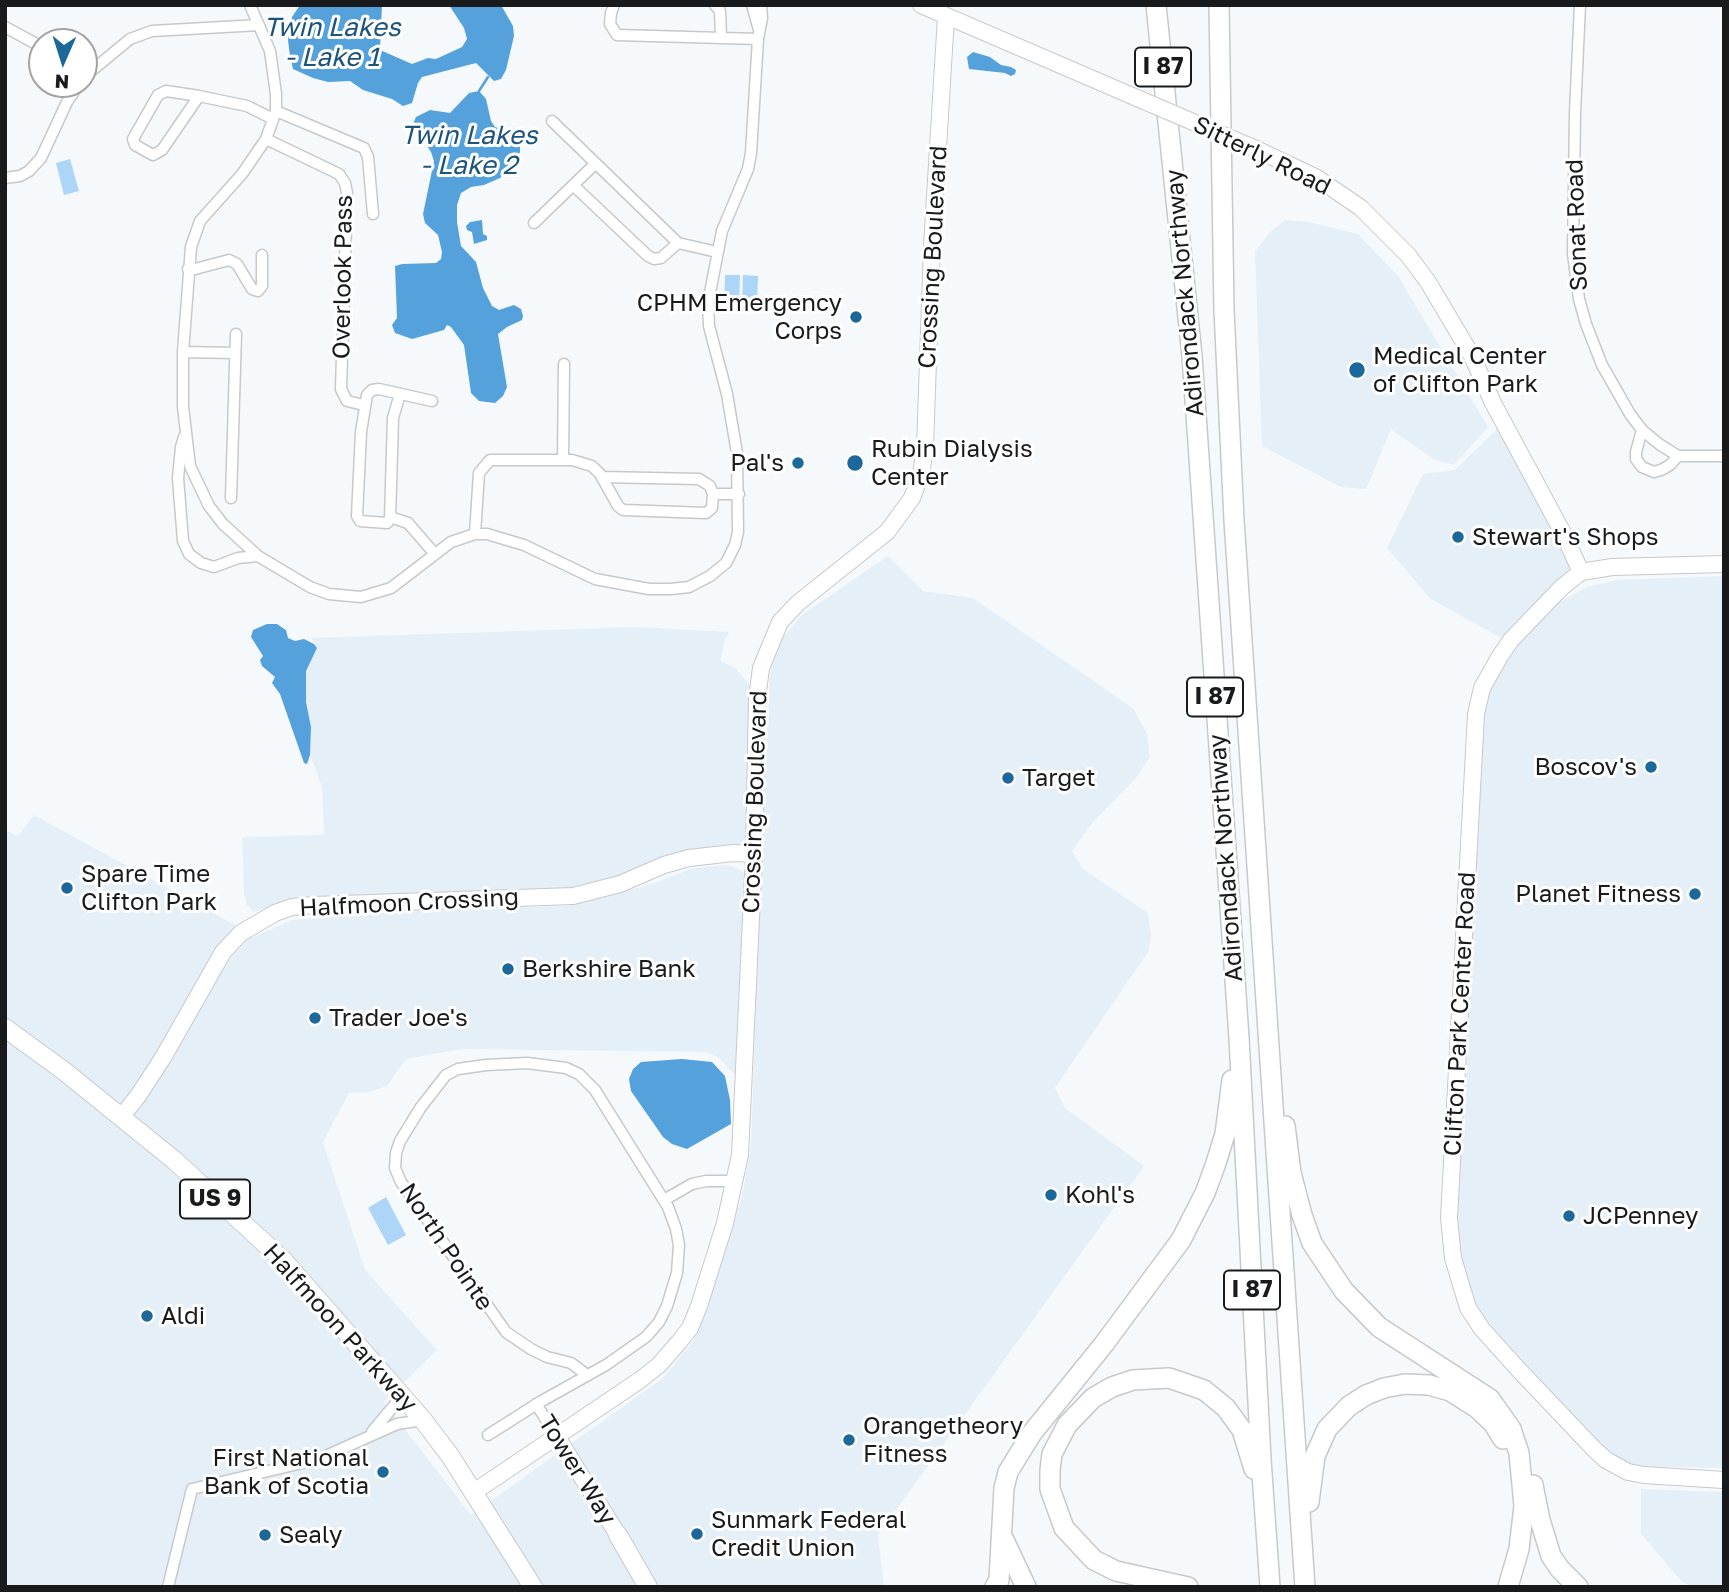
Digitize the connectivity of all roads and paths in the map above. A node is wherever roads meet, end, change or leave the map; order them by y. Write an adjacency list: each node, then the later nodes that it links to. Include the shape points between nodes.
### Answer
1 (250, 5): 11 (street)
2 (614, 5): 14 (street, via 610,24 617,35)
3 (715, 5): 14 (street, via 720,12)
4 (752, 5): 13 (street)
5 (761, 5): 13 (street)
6 (921, 5): 10 (street, Sitterly Road)
7 (1156, 5): 55 (highway, Adirondack Northway / I 87, via 1192,356)
8 (1219, 5): 56 (highway, Adirondack Northway / I 87, via 1226,353)
9 (1580, 5): 38 (street, Sonat Road, via 1574,275 1602,365)
10 (946, 18): 52 (street, Sitterly Road, bridge, via 1256,149 1317,178 1361,208 1428,282 1472,356); 53 (street, Crossing Boulevard, via 921,474 912,498 887,532 798,603 772,638 761,668 757,699)
11 (260, 25): 16 (street, via 152,31 130,39); 19 (street, via 270,51)
12 (5, 27): 15 (street)
13 (759, 34): 14 (street); 28 (street, via 748,169)
14 (721, 38)
15 (28, 39)
16 (98, 65)
17 (199, 96): 17 (street, via 159,153 148,154 135,145 134,136 158,95 171,90); 19 (street)
18 (70, 98): 23 (street, via 41,158 29,171)
19 (275, 115): 21 (street); 25 (street, Overlook Pass, via 364,148)
20 (552, 121): 22 (street)
21 (266, 139): 30 (street, via 242,174 200,220); 37 (street, Overlook Pass, via 339,174 345,183 341,389 347,401)
22 (595, 164): 24 (street); 27 (street)
23 (5, 178)
24 (573, 185): 26 (street); 27 (street, via 648,256 661,258)
25 (373, 214)
26 (534, 223)
27 (678, 243): 28 (street)
28 (717, 252): 45 (street, via 709,326 732,415)
29 (262, 255): 30 (street, via 258,291 229,260)
30 (188, 269): 32 (street)
31 (236, 334): 33 (street)
32 (183, 352): 33 (street); 39 (street)
33 (235, 353): 46 (street)
34 (564, 364): 42 (street)
35 (400, 394): 36 (street); 37 (street, via 372,390); 47 (street, via 393,418)
36 (432, 401)
37 (364, 405): 47 (street, via 358,517 387,523)
38 (1643, 430): 40 (street, Sonat Road); 40 (street, via 1636,459 1642,467 1661,470)
39 (185, 434): 50 (street, via 190,467 209,506); 50 (street, via 178,478 183,541 189,554 214,567)
40 (1678, 456): 41 (street)
41 (1724, 456)
42 (563, 460): 43 (street, via 592,466); 48 (street, via 487,462 479,473)
43 (602, 477): 44 (street, via 699,479); 44 (street, via 623,510 706,513 712,508)
44 (713, 494): 45 (street)
45 (739, 494): 48 (street, via 738,532 726,563 689,586 671,589 595,579 524,545)
46 (232, 498)
47 (390, 517): 49 (street, via 408,523)
48 (475, 534): 49 (street)
49 (434, 553): 50 (street, via 391,588 361,597 310,587)
50 (258, 556)
51 (1724, 564): 52 (street)
52 (1581, 572): 68 (street, Clifton Park Center Road, via 1511,640 1482,688 1476,714 1450,1212 1453,1258 1468,1308 1482,1329 1606,1460 1644,1475)
53 (754, 854): 57 (street, Halfmoon Crossing, via 689,858 573,896 335,904 275,913 241,933 223,952 164,1056); 58 (street, Crossing Boulevard, via 745,1087)
54 (5, 1028): 57 (main road, Halfmoon Parkway / US 9)
55 (1239, 1038): 72 (highway, via 1224,1134 1205,1193 1181,1240 1154,1278 1017,1456 1004,1488); 73 (highway, Adirondack Northway / I 87)
56 (1268, 1059): 64 (highway, via 1282,1105 1299,1205 1312,1243 1343,1291 1379,1327 1490,1399); 70 (highway, Adirondack Northway / I 87)
57 (121, 1116): 61 (main road, Halfmoon Parkway / US 9, via 284,1261)
58 (735, 1181): 59 (street, via 692,1184); 67 (street, Crossing Boulevard, via 690,1328 659,1365)
59 (664, 1200): 60 (street, North Pointe, via 679,1245 667,1306 646,1337); 60 (street, North Pointe, via 595,1090 566,1068 527,1063 458,1069 446,1075 400,1141 395,1168 401,1182 495,1319 517,1342 572,1363)
60 (587, 1375): 62 (street, North Pointe)
61 (402, 1396): 63 (main road, Halfmoon Parkway / US 9); 66 (street)
62 (536, 1404): 65 (street, North Pointe); 67 (street, Tower Way)
63 (424, 1420): 66 (street, via 397,1424); 69 (main road, Halfmoon Parkway / US 9)
64 (1511, 1429): 83 (highway, via 1519,1453 1524,1506); 84 (highway, via 1523,1444 1551,1556)
65 (488, 1434)
66 (368, 1436): 74 (street, via 319,1458 192,1489)
67 (557, 1437): 69 (street, Crossing Boulevard); 71 (street, Tower Way)
68 (1724, 1479)
69 (474, 1492): 75 (main road, Halfmoon Parkway / US 9)
70 (1301, 1519): 81 (highway, Adirondack Northway / I 87); 82 (highway, via 1311,1500 1318,1446 1349,1406 1366,1395 1405,1384 1450,1391 1493,1423 1505,1442 1511,1465 1513,1529 1506,1564)
71 (618, 1535): 76 (main road)
72 (1002, 1535): 77 (highway); 78 (highway)
73 (1267, 1551): 79 (highway, via 1252,1459 1242,1430 1226,1408 1204,1390 1169,1378 1133,1380 1112,1387 1093,1398 1067,1425 1052,1454 1050,1489 1058,1517 1094,1560 1116,1571); 80 (highway, Adirondack Northway / I 87)
74 (168, 1587)
75 (533, 1587)
76 (648, 1587)
77 (995, 1587)
78 (1026, 1587)
79 (1188, 1587)
80 (1270, 1587)
81 (1305, 1587)
82 (1495, 1587)
83 (1508, 1587)
84 (1578, 1587)

